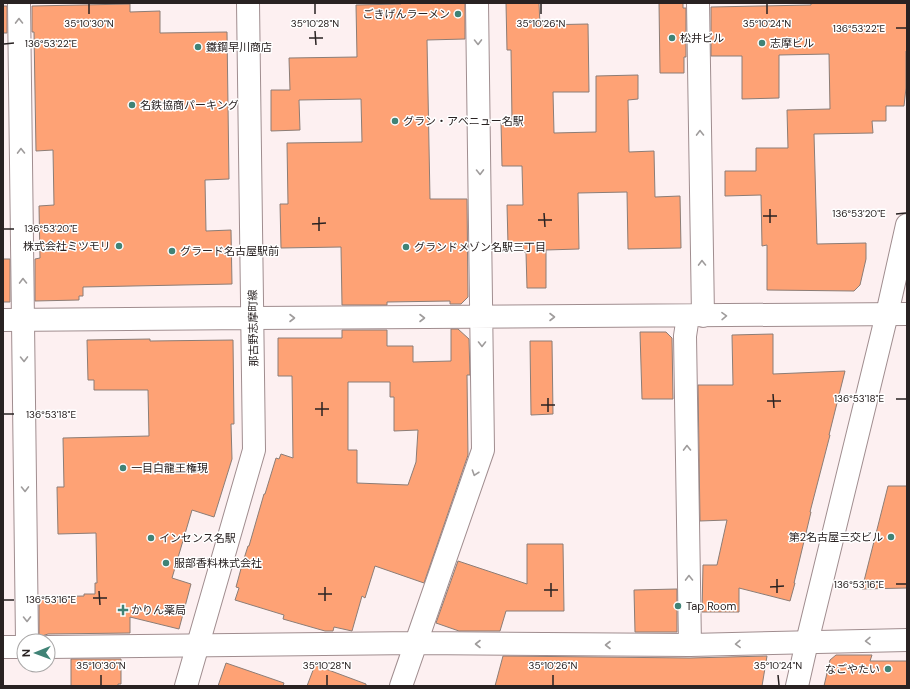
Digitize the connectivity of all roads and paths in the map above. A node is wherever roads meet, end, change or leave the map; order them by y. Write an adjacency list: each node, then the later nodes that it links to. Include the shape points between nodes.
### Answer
1 (19, 3): 10 (street, one-way to 1)
2 (248, 3): 8 (street, 那古野志摩町線)
3 (477, 3): 9 (street, one-way to 9)
4 (698, 3): 7 (street, one-way to 4)
5 (907, 225): 6 (street)
6 (897, 314): 7 (street, one-way to 6); 13 (street)
7 (696, 316): 9 (street, one-way to 7); 15 (street, one-way to 7, via 685,336)
8 (253, 318): 9 (street, one-way to 9); 10 (street); 16 (street, 那古野志摩町線, via 254,450)
9 (482, 318): 14 (street, one-way to 14, via 483,450)
10 (13, 320): 11 (street, one-way to 11)
11 (27, 633)
12 (907, 640): 13 (street, one-way to 13)
13 (807, 642): 15 (street, one-way to 15); 22 (street)
14 (416, 643): 15 (street, one-way to 14); 16 (street); 21 (street)
15 (690, 645)
16 (198, 646): 19 (street); 20 (street, 那古野志摩町線)
17 (3, 647): 18 (street)
18 (16, 647)
19 (56, 647)
20 (186, 686)
21 (401, 686)
22 (797, 686)

